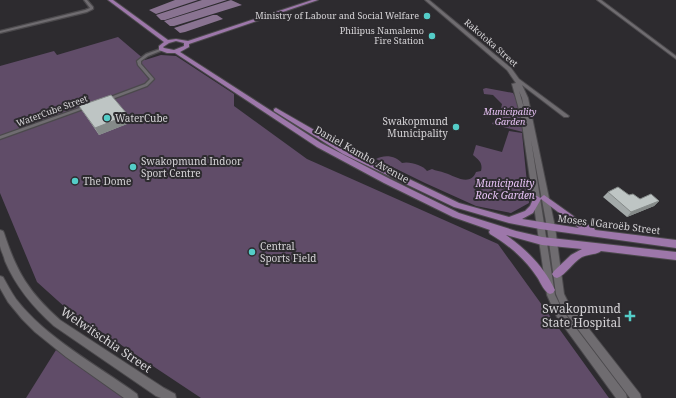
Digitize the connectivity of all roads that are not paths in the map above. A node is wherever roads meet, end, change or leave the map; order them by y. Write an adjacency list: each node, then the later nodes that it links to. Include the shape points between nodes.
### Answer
1 (85, 0): 9 (street, via 92,8 86,11)
2 (110, 0): 10 (main road)
3 (310, 0): 11 (main road)
4 (316, 0): 11 (main road)
5 (424, 0): 20 (street, Rakotoka Street, via 507,72 515,84)
6 (427, 0): 15 (street, Rakotoka Street)
7 (599, 0): 14 (street)
8 (603, 0): 13 (street)
9 (0, 32)
10 (167, 42): 11 (main road, via 176,40); 12 (main road, via 161,46)
11 (182, 46): 12 (main road, Daniel Kamho Avenue, via 168,52); 21 (main road, Daniel Kamho Avenue, via 270,107 346,152 457,205); 22 (main road, Daniel Kamho Avenue, via 320,145 431,204)
12 (161, 50): 16 (street, WaterCube Street, via 139,61 152,79 151,82)
13 (676, 54)
14 (676, 58)
15 (517, 78): 18 (street); 20 (street, Rakotoka Street, via 525,98)
16 (103, 101)
17 (90, 106): 19 (street, WaterCube Street)
18 (566, 116)
19 (0, 138)
20 (540, 199): 21 (main road, via 528,214); 23 (street, Rakotoka Street); 24 (street, Rakotoka Street); 26 (main road)
21 (509, 220): 23 (main road, Daniel Kamho Avenue)
22 (471, 221): 27 (main road, Daniel Kamho Avenue); 34 (main road, via 501,236 522,252 539,271)
23 (540, 226): 24 (main road, Moses ǁGaroëb Street); 27 (street, Rakotoka Street)
24 (551, 227): 26 (main road, Moses ǁGaroëb Street); 28 (street, Rakotoka Street)
25 (0, 233): 35 (street, Welwitschia Street, via 14,270 26,291 43,310 57,323)
26 (599, 233): 29 (main road, Moses ǁGaroëb Street)
27 (542, 241): 28 (main road, Daniel Kamho Avenue); 34 (street, Rakotoka Street)
28 (553, 242): 30 (main road); 32 (street, Rakotoka Street)
29 (676, 244)
30 (613, 248): 31 (main road); 32 (main road, via 576,255)
31 (676, 256)
32 (557, 274): 39 (street, Rakotoka Street, via 560,294 565,305)
33 (0, 280): 36 (street, via 12,301 28,319)
34 (550, 290): 38 (street, Rakotoka Street, via 560,314)
35 (160, 395): 37 (street, Welwitschia Street)
36 (129, 396)
37 (171, 398)
38 (622, 398)
39 (636, 398)

